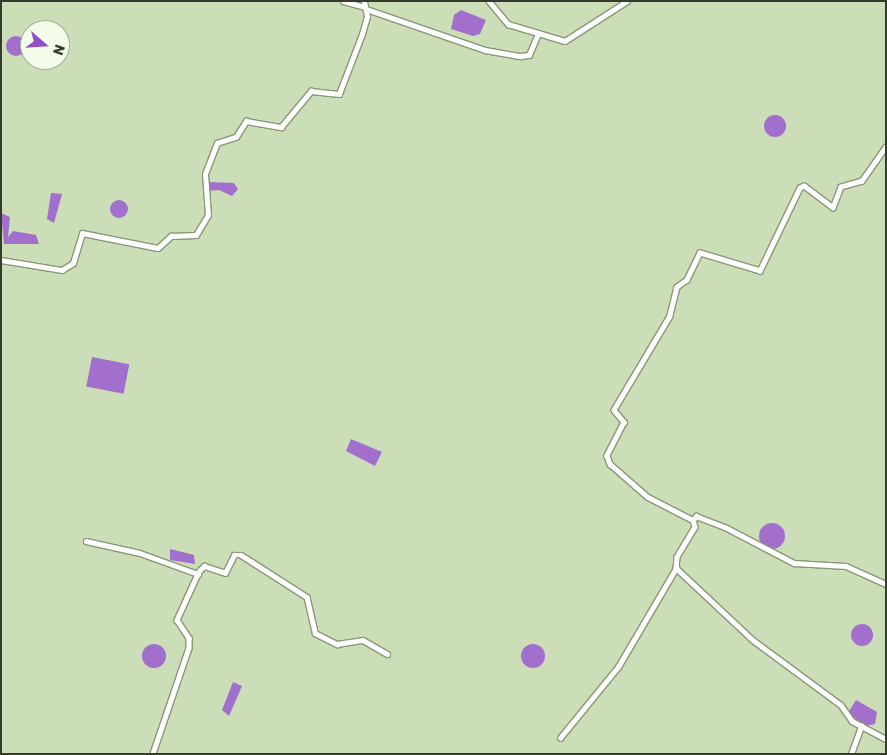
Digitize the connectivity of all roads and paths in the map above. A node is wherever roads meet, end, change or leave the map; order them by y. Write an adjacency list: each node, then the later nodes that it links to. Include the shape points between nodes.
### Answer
1 (343, 1): 5 (street)
2 (364, 1): 5 (street)
3 (489, 1): 6 (street, via 504,22)
4 (627, 1): 6 (street, via 570,39)
5 (366, 8): 6 (street, via 486,50 520,56 529,56); 8 (street, via 356,56 339,94 311,90 282,126 246,121 236,137 217,143 205,174 208,215 196,235 171,236 161,248 82,233 73,263 62,270)
6 (538, 34)
7 (886, 147): 9 (street, via 862,181 841,187 833,208 804,186 800,188 763,269 702,252 687,280 677,287 670,316 614,410 624,422 608,460 648,497)
8 (1, 260)
9 (693, 520): 11 (street, via 695,527 677,557); 13 (street, via 696,516 714,527 725,527 794,563 846,566)
10 (86, 541): 12 (street, via 140,553)
11 (676, 568): 15 (street, via 753,640 841,705 844,714); 16 (street, via 618,666)
12 (197, 573): 14 (street, via 204,566 225,572 234,555 241,556 307,597 315,633 337,644 364,640); 18 (street, via 177,622 189,638 189,648)
13 (886, 584)
14 (387, 654)
15 (861, 726): 17 (street); 19 (street)
16 (560, 738)
17 (886, 739)
18 (153, 754)
19 (851, 754)

